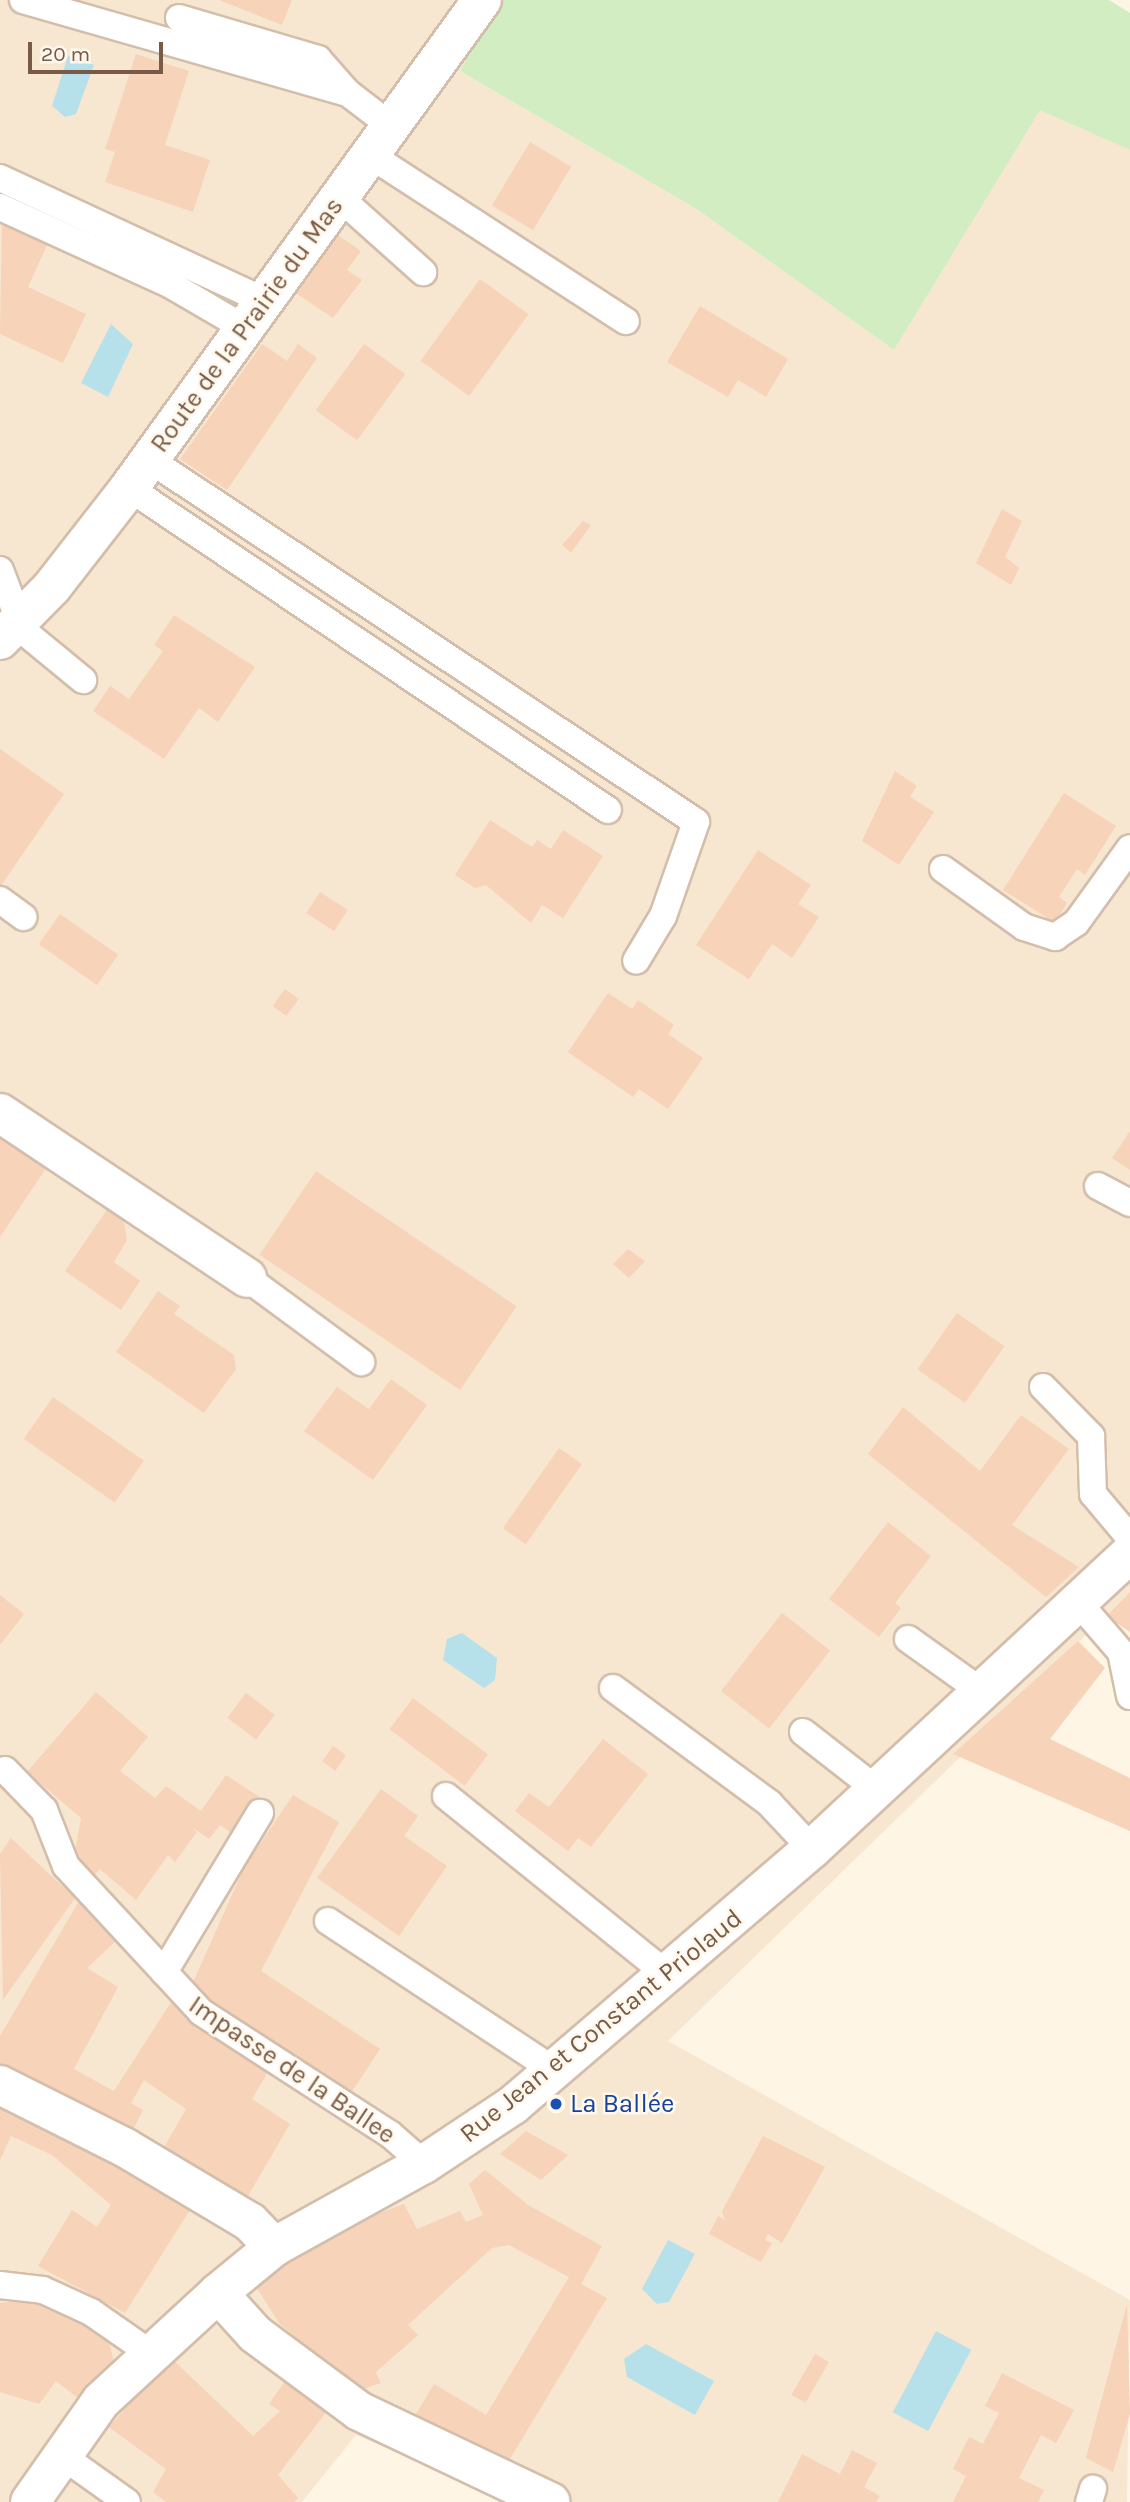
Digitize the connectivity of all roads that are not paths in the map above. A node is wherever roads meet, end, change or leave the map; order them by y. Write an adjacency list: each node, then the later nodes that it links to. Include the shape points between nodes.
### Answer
1 (23, 0): 4 (lane)
2 (482, 0): 5 (street, Route de la Prairie du Mas)
3 (179, 18): 4 (lane, via 318,59)
4 (348, 93): 5 (lane)
5 (380, 140): 7 (street, Route de la Prairie du Mas); 11 (lane)
6 (0, 178): 10 (lane)
7 (339, 197): 9 (lane); 10 (street, Route de la Prairie du Mas)
8 (0, 207): 10 (lane, via 171,285)
9 (423, 272)
10 (253, 314): 12 (street, Route de la Prairie du Mas)
11 (626, 321)
12 (140, 474): 14 (street, Route de la Prairie du Mas); 16 (lane); 21 (lane, via 696,822 663,916)
13 (0, 570): 14 (lane)
14 (12, 628): 15 (lane)
15 (83, 680)
16 (608, 810)
17 (1130, 848): 18 (lane, via 1076,923 1055,937 1024,928)
18 (943, 869)
19 (0, 900): 20 (lane)
20 (23, 918)
21 (636, 961)
22 (0, 1113): 25 (street)
23 (1098, 1186): 24 (lane)
24 (1130, 1203)
25 (247, 1278): 26 (lane)
26 (361, 1362)
27 (1043, 1387): 28 (lane, via 1091,1436 1093,1494)
28 (1130, 1538)
29 (1130, 1554): 30 (street, Rue Jean et Constant Priolaud)
30 (1077, 1601): 33 (street, Rue Jean et Constant Priolaud); 34 (lane, via 1121,1652)
31 (908, 1639): 33 (lane)
32 (613, 1688): 40 (lane, via 769,1803)
33 (981, 1691): 37 (street, Rue Jean et Constant Priolaud)
34 (1130, 1696)
35 (803, 1732): 37 (lane)
36 (5, 1770): 42 (lane, Impasse de la Ballee, via 44,1810 66,1866)
37 (876, 1789): 40 (street, Rue Jean et Constant Priolaud)
38 (446, 1796): 43 (lane)
39 (260, 1814): 42 (lane)
40 (812, 1849): 43 (street, Rue Jean et Constant Priolaud)
41 (328, 1921): 44 (lane)
42 (164, 1972): 46 (lane, Impasse de la Ballee, via 201,2012 391,2135)
43 (668, 1975): 44 (street, Rue Jean et Constant Priolaud)
44 (554, 2070): 46 (street, Rue Jean et Constant Priolaud)
45 (0, 2085): 47 (street, via 124,2147 250,2222)
46 (424, 2164): 47 (street, Rue Jean et Constant Priolaud)
47 (274, 2247): 49 (street, Rue Jean et Constant Priolaud)
48 (0, 2286): 50 (lane, via 43,2290 91,2312)
49 (218, 2293): 50 (street, Rue Jean et Constant Priolaud); 54 (street, via 255,2334 359,2411)
50 (150, 2354): 51 (street, Rue Jean et Constant Priolaud, via 101,2401)
51 (61, 2455): 52 (street, Rue Jean et Constant Priolaud); 53 (lane)
52 (30, 2502)
53 (127, 2502)
54 (551, 2502)

